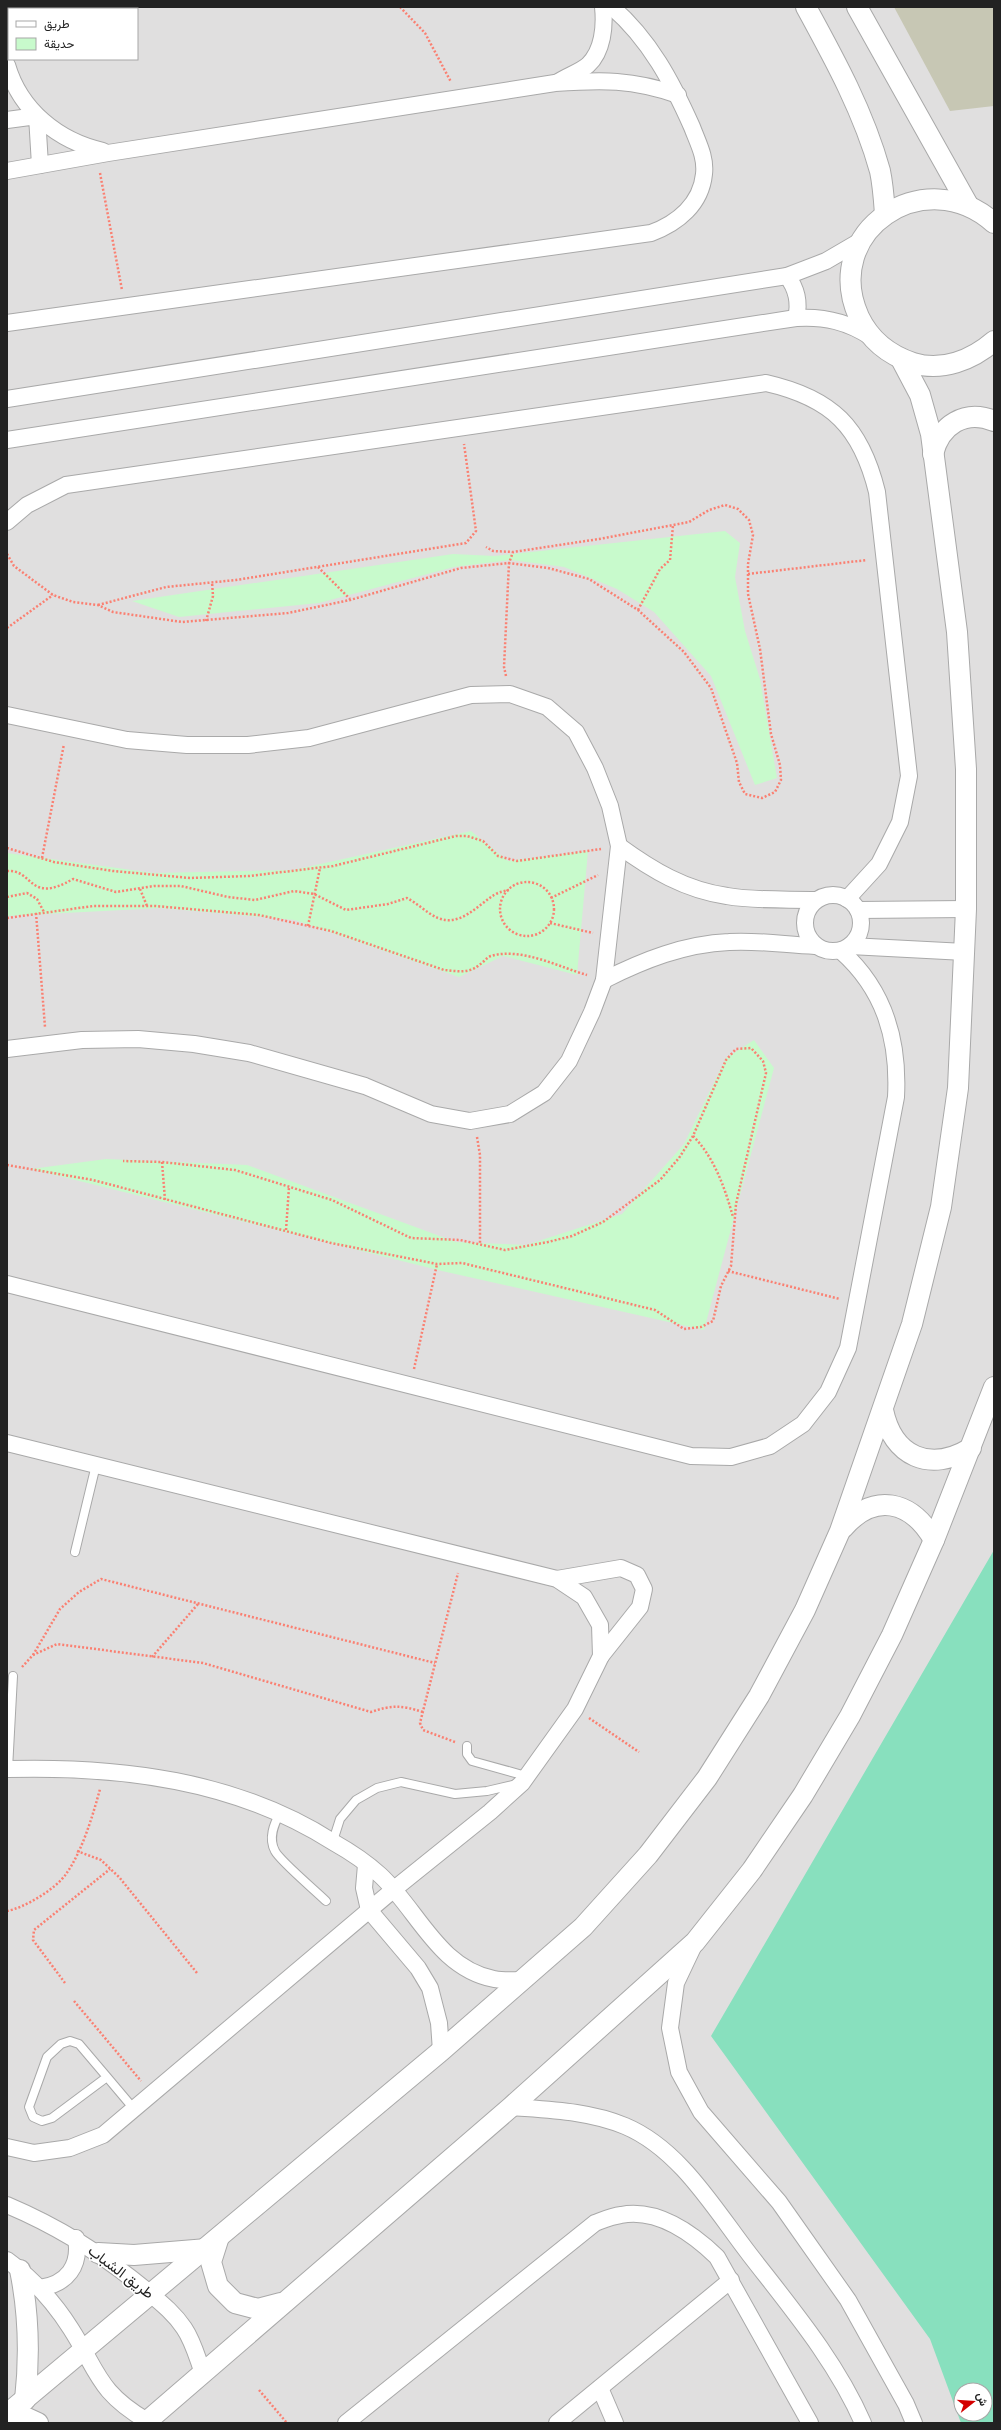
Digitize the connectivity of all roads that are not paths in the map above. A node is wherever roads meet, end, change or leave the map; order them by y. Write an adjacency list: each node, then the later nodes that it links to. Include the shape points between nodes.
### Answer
1 (603, 7): 6 (street, via 604,23 597,52 588,65)
2 (612, 7): 7 (street, via 644,39 663,66)
3 (806, 7): 14 (street, via 840,68 867,131 880,173)
4 (857, 7): 13 (street)
5 (7, 65): 8 (street, via 15,86)
6 (555, 84): 7 (street, via 610,80 633,82); 10 (street)
7 (678, 96): 19 (street, via 704,156 704,174 700,190 681,218 651,233)
8 (37, 116): 9 (street); 10 (street, via 69,140); 11 (street)
9 (7, 120)
10 (102, 154): 11 (street)
11 (40, 165): 12 (street)
12 (7, 171)
13 (968, 205): 14 (street, via 935,198 906,203); 15 (street)
14 (886, 214): 16 (street, via 872,226)
15 (994, 223)
16 (862, 240): 17 (street, via 826,261); 20 (street, via 852,273 852,291 855,308)
17 (787, 276): 18 (street, via 798,300); 23 (street)
18 (796, 318): 20 (street, via 836,320 849,324); 25 (street)
19 (7, 323)
20 (872, 338): 22 (street)
21 (994, 341): 22 (street, via 969,359 952,364 935,366)
22 (901, 359): 26 (street, via 911,376 926,414)
23 (7, 399)
24 (994, 421): 26 (street, via 974,416 954,422 940,435)
25 (7, 440)
26 (933, 454): 32 (street, via 957,632 966,769)
27 (7, 522): 31 (street, via 27,505 66,485 766,383 793,389 818,401 840,418 858,440 870,465 877,492 885,558 909,776 900,822 879,864)
28 (7, 716): 29 (street, via 127,740 187,745 248,745 309,738 471,695 510,694 547,707 576,732 595,768 610,806)
29 (619, 846): 30 (street, via 652,870 688,887 727,897); 36 (street)
30 (816, 900): 31 (street, via 831,894); 33 (street, via 804,917 804,928)
31 (853, 904): 32 (street); 34 (street, via 860,929 857,938)
32 (966, 909): 35 (street)
33 (815, 946): 34 (street, via 828,951); 36 (street, via 730,942 686,947 644,960)
34 (846, 948): 35 (street); 38 (street, via 884,1010 893,1038 897,1068 896,1097 848,1348 828,1392 803,1424 770,1446 731,1457 691,1456)
35 (965, 952): 40 (street, via 958,1088 941,1207 912,1324)
36 (604, 980): 37 (street, via 569,1061 544,1093 510,1114 470,1121 431,1114 365,1086 249,1053 194,1044 82,1040)
37 (7, 1049)
38 (7, 1284)
39 (994, 1387): 42 (street)
40 (883, 1410): 42 (street, via 886,1427 895,1442 908,1453 923,1459 940,1460 956,1457); 44 (street)
41 (7, 1443): 43 (street)
42 (971, 1448): 45 (street)
43 (96, 1465): 46 (lane); 47 (street)
44 (840, 1531): 45 (street, via 853,1516 870,1507 890,1505 909,1511 924,1523); 60 (street, via 805,1610 759,1696 707,1778 648,1855 582,1927)
45 (934, 1540): 59 (street, via 892,1635 850,1716 803,1795 773,1839)
46 (75, 1552)
47 (557, 1579): 48 (street, via 584,1597 600,1625); 48 (street, via 621,1568 637,1575 644,1589 640,1607)
48 (601, 1656): 52 (street, via 576,1709)
49 (13, 1676): 51 (lane)
50 (467, 1746): 52 (lane, via 467,1754 472,1761)
51 (8, 1769): 53 (street, via 164,1778 223,1791)
52 (524, 1780): 54 (lane, via 487,1790 455,1794 401,1782 377,1788 356,1800 340,1820); 56 (street, via 490,1812)
53 (280, 1813): 54 (street); 57 (lane, via 273,1825 275,1851)
54 (333, 1841): 55 (street)
55 (366, 1865): 56 (street, via 380,1875); 58 (street, via 364,1888)
56 (393, 1890): 58 (street); 60 (street, via 443,1951 456,1963 474,1973 494,1979)
57 (326, 1901)
58 (369, 1910): 61 (street, via 418,1968 430,1988 439,2023); 64 (street)
59 (695, 1942): 63 (street); 87 (street, via 676,1983 670,2028 679,2072 701,2112 779,2202 848,2300)
60 (524, 1980): 61 (street)
61 (441, 2051): 68 (street)
62 (107, 2077): 62 (lane, via 79,2044 70,2041 60,2044 47,2057 29,2107 32,2117 42,2121 52,2118); 64 (lane)
63 (512, 2107): 74 (street); 86 (street, via 589,2114 626,2126 658,2146 686,2173 812,2335 853,2400)
64 (134, 2109): 65 (street, via 103,2135 70,2148 34,2153)
65 (7, 2146)
66 (7, 2205): 67 (street, طريق الشباب)
67 (76, 2238): 69 (street, طريق الشباب); 72 (street, via 78,2250 71,2272 62,2281)
68 (212, 2245): 69 (street, via 134,2255); 73 (street); 74 (street, via 211,2262 218,2286 235,2303 258,2310)
69 (98, 2253): 73 (street, طريق الشباب)
70 (14, 2265): 72 (street); 78 (street, via 28,2321 28,2374)
71 (731, 2280): 77 (street); 82 (street, via 716,2257 697,2238 674,2224 649,2216 622,2214 595,2223); 85 (street)
72 (40, 2288): 75 (street, via 56,2307)
73 (152, 2295): 75 (street); 76 (street, طريق الشباب, via 169,2309 184,2328)
74 (282, 2303): 76 (street)
75 (84, 2351): 78 (street); 80 (street, via 102,2384 114,2398)
76 (203, 2373): 80 (street)
77 (600, 2388): 83 (street); 84 (street)
78 (24, 2400): 79 (street)
79 (7, 2414): 81 (street, via 25,2417)
80 (146, 2422)
81 (38, 2423)
82 (346, 2423)
83 (557, 2423)
84 (615, 2423)
85 (810, 2423)
86 (863, 2423)
87 (914, 2423)

